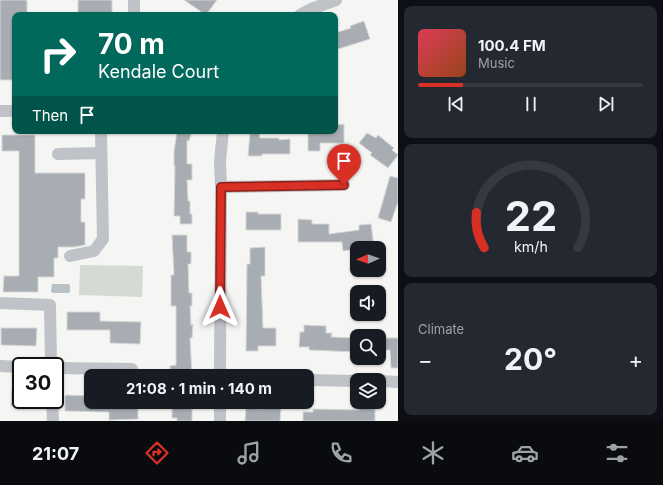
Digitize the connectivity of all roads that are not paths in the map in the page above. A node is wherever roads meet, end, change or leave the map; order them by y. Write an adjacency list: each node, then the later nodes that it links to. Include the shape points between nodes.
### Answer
1 (134, 0): 3 (street)
2 (336, 0): 4 (street)
3 (134, 12)
4 (306, 12)
5 (0, 111): 6 (street)
6 (12, 111)
7 (101, 134): 9 (street)
8 (223, 134): 12 (street)
9 (101, 153): 10 (street); 13 (street, via 103,239 94,251)
10 (58, 154)
11 (344, 185): 12 (street)
12 (221, 187): 20 (street)
13 (70, 256)
14 (0, 303): 15 (street, via 50,305)
15 (51, 357)
16 (0, 366): 17 (street)
17 (12, 367)
18 (64, 368): 19 (street)
19 (132, 369)
20 (220, 369)
21 (314, 380): 22 (street)
22 (350, 381)
23 (386, 381): 24 (street)
24 (398, 382)
25 (52, 409): 27 (street)
26 (220, 409): 28 (street)
27 (53, 421)
28 (220, 421)

